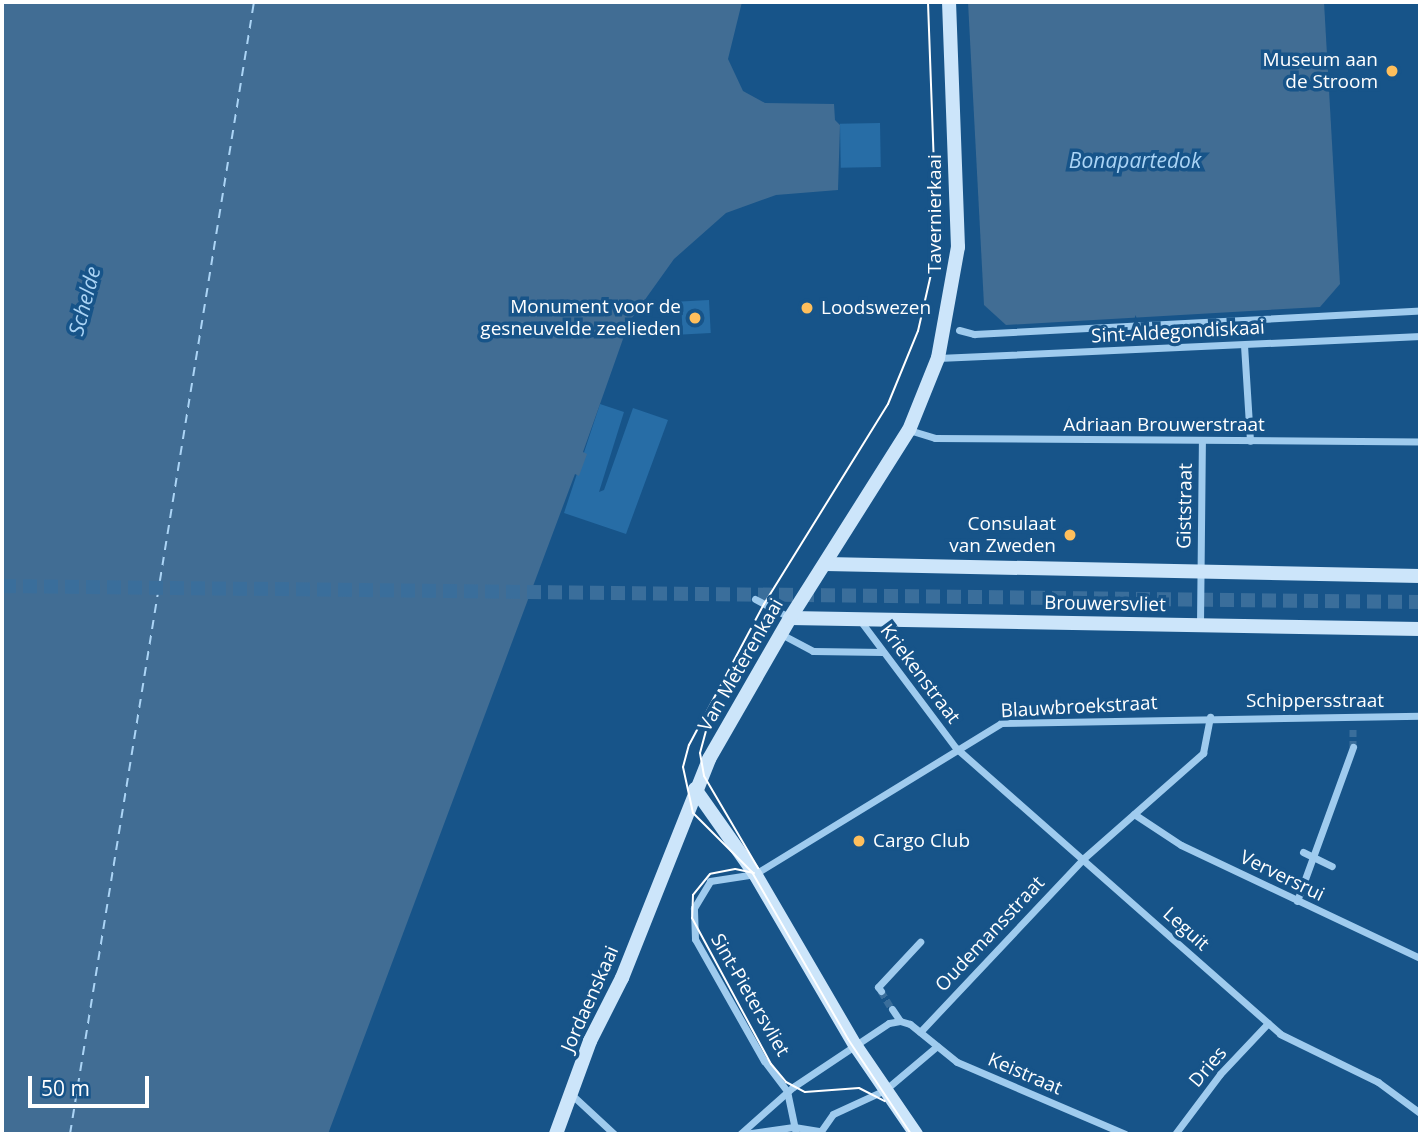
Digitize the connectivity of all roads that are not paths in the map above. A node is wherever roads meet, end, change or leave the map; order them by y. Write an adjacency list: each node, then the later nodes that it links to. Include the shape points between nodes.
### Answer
1 (949, 2): 6 (street, Tavernierkaai, via 958,247)
2 (1420, 311): 3 (street, Sint-Aldegondiskaai, via 975,334)
3 (959, 330)
4 (1420, 336): 5 (street, Sint-Aldegondiskaai)
5 (1244, 345): 6 (street, Sint-Aldegondiskaai); 8 (street)
6 (938, 358): 7 (street, Tavernierkaai)
7 (909, 430): 10 (street, Adriaan Brouwerstraat, via 935,438); 11 (street, Tavernierkaai)
8 (1250, 441): 9 (street, Adriaan Brouwerstraat); 10 (street, Adriaan Brouwerstraat)
9 (1420, 441)
10 (1202, 442): 12 (street, Giststraat)
11 (827, 564): 12 (street, Brouwersvliet); 15 (street, Van Meterenkaai)
12 (1200, 570): 13 (street, Brouwersvliet); 17 (street, Giststraat)
13 (1420, 576)
14 (755, 599): 15 (street)
15 (790, 618): 16 (street, Brouwersvliet); 19 (street, Van Meterenkaai)
16 (859, 619): 17 (street, Brouwersvliet); 20 (street, Kriekenstraat)
17 (1200, 624): 18 (street, Brouwersvliet)
18 (1420, 629)
19 (780, 634): 20 (street, via 813,651); 27 (street, Van Meterenkaai)
20 (883, 652): 26 (street, Kriekenstraat)
21 (1353, 716): 22 (street, Schippersstraat); 23 (street, Schippersstraat); 24 (street)
22 (1420, 716)
23 (1210, 717): 26 (street, Blauwbroekstraat, via 1001,723); 28 (street, Oudemansstraat, via 1203,753)
24 (1353, 727)
25 (1353, 747): 31 (street)
26 (956, 748): 30 (street, Kriekenstraat); 33 (street, Blauwbroekstraat)
27 (695, 789): 33 (street); 34 (street, Van Meterenkaai)
28 (1134, 814): 30 (street, Oudemansstraat); 35 (street, Verversrui, via 1181,845)
29 (1303, 852): 31 (street)
30 (1084, 858): 41 (street, Leguit); 42 (street, Oudemansstraat)
31 (1315, 858): 32 (street); 35 (street)
32 (1332, 866)
33 (755, 874): 43 (street); 46 (street, Sint-Pietersvliet, via 724,875 704,886 694,908 692,931 764,1061)
34 (661, 880): 47 (street, Jordaenskaai)
35 (1297, 901): 37 (street, Verversrui)
36 (920, 942): 38 (street, via 878,987)
37 (1420, 958)
38 (881, 991)
39 (892, 1009): 40 (street)
40 (900, 1021): 42 (street, Keistraat); 43 (street)
41 (1268, 1023): 48 (street, Leguit, via 1280,1034 1378,1082); 56 (street, Dries, via 1220,1074)
42 (920, 1032): 44 (street, Keistraat)
43 (855, 1045): 45 (street); 46 (street)
44 (937, 1046): 45 (street); 55 (street, Keistraat, via 957,1062)
45 (885, 1090): 50 (street, via 832,1114); 54 (street)
46 (787, 1091): 49 (street); 53 (street)
47 (570, 1093): 51 (street, Jordaenskaai); 52 (street)
48 (1420, 1113)
49 (795, 1131): 50 (street); 53 (street)
50 (819, 1133)
51 (556, 1134)
52 (614, 1134)
53 (742, 1134)
54 (916, 1134)
55 (1125, 1134)
56 (1175, 1134)

